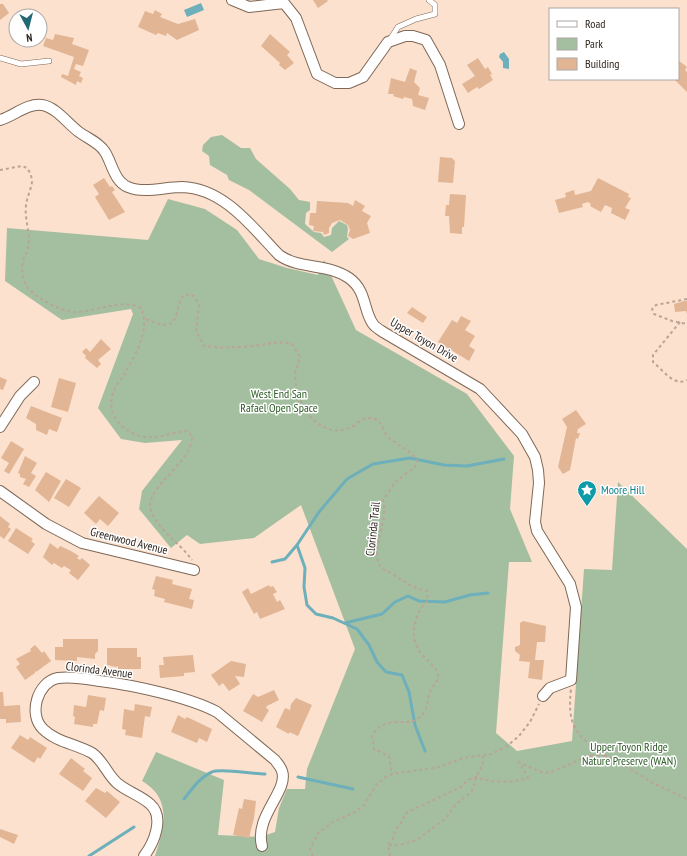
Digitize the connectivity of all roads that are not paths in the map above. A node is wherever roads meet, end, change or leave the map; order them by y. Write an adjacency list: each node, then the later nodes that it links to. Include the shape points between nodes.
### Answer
1 (232, 0): 3 (street, via 249,7 284,3 296,18 317,74 335,83 349,83 363,77)
2 (429, 0): 3 (lane, via 435,5 435,14 398,27)
3 (388, 42): 7 (street, via 409,36 426,40 440,65)
4 (0, 58): 5 (lane, via 21,64)
5 (49, 62)
6 (0, 120): 12 (street, Upper Toyon Drive, via 31,106 49,107 106,152 115,175 126,186 134,189 182,187 207,192 242,215 286,260 325,268 348,277 358,286 373,324 480,388 522,434 535,457 539,483 535,522 537,531 568,581 576,607 571,680 550,688)
7 (459, 124)
8 (34, 382): 9 (street, via 20,396)
9 (0, 427)
10 (0, 491): 11 (street, Greenwood Avenue, via 46,524 82,543)
11 (194, 570)
12 (544, 696)
13 (262, 846): 14 (street, Clorinda Avenue, via 260,837 263,820 283,782 282,771 275,760 217,712 178,698 110,682 57,678 42,689 36,702 37,722 53,736 92,754 119,784 151,804 158,826 151,847)
14 (144, 856)

